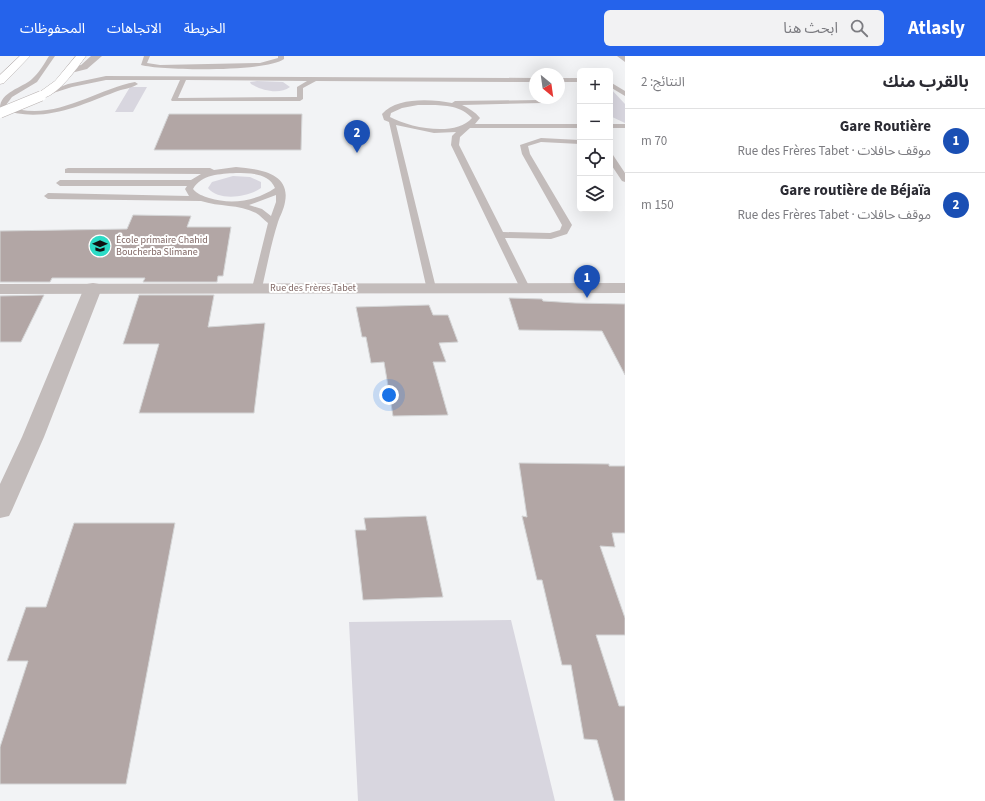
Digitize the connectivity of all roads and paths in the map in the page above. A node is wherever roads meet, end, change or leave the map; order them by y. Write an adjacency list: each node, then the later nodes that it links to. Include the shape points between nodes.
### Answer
1 (26, 56): 15 (highway)
2 (52, 56): 16 (lane, via 32,82 5,100 2,106 20,112 64,109 85,103 121,86)
3 (81, 56): 10 (highway)
4 (97, 56): 10 (street, via 84,67)
5 (147, 56): 6 (lane, via 143,64 160,67 260,65 273,62 281,58)
6 (280, 56)
7 (622, 56): 8 (street)
8 (625, 59)
9 (63, 62): 22 (highway, via 55,78 41,91)
10 (71, 70): 18 (highway)
11 (315, 79): 12 (lane); 16 (lane); 16 (lane, via 300,87 300,98 174,100)
12 (529, 80)
13 (565, 80): 14 (lane)
14 (577, 80)
15 (0, 81)
16 (182, 81): 18 (lane, via 106,78)
17 (613, 86): 19 (lane)
18 (50, 92): 23 (highway, bridge)
19 (625, 94)
20 (529, 102): 21 (lane)
21 (430, 103): 24 (lane, via 406,105 389,110 386,114); 25 (lane, via 456,106 473,114 476,118)
22 (0, 109)
23 (0, 113)
24 (392, 122): 25 (lane, via 408,128 430,130 451,130); 43 (lane)
25 (468, 126): 26 (lane); 40 (lane, via 456,136 455,145)
26 (577, 126)
27 (613, 126): 28 (lane)
28 (625, 126)
29 (577, 142): 40 (lane, via 541,140 524,145 526,154 567,225 564,232 551,236)
30 (613, 161): 33 (lane)
31 (68, 170): 32 (lane)
32 (222, 171): 34 (lane); 35 (lane, via 251,171 263,174 273,178)
33 (625, 179)
34 (193, 183): 34 (lane, via 59,183); 37 (lane, via 192,194)
35 (280, 189): 38 (lane, via 255,202); 39 (lane, via 281,202)
36 (48, 196): 37 (lane)
37 (200, 199): 38 (lane)
38 (229, 203): 39 (lane, via 259,211)
39 (273, 222): 42 (lane)
40 (498, 235): 44 (lane)
41 (92, 288): 42 (street, Rue des Frères Tabet); 46 (street, Rue des Frères Tabet); 47 (street, via 34,437)
42 (257, 288): 43 (street, Rue des Frères Tabet)
43 (431, 288): 44 (street, Rue des Frères Tabet)
44 (525, 288): 45 (street, Rue des Frères Tabet)
45 (625, 288)
46 (0, 289)
47 (0, 510)

